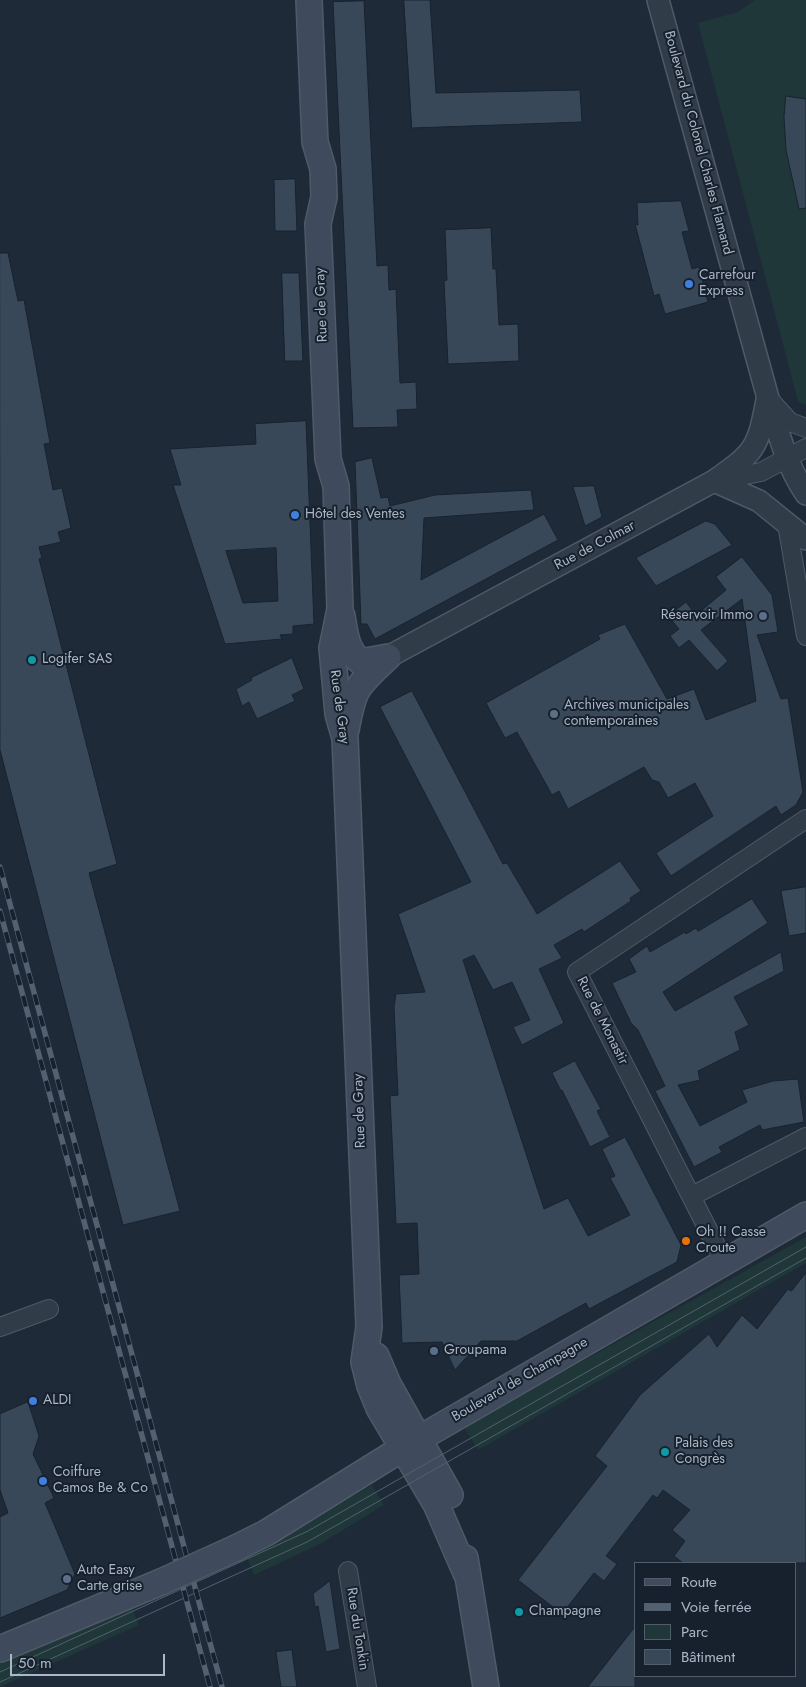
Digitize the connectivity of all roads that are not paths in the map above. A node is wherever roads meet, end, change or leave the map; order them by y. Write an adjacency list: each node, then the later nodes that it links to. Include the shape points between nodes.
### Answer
1 (309, 0): 13 (main road, Rue de Gray, via 315,142 324,178 318,224 328,458 336,486)
2 (658, 0): 3 (street, Boulevard du Colonel Charles Flamand)
3 (768, 398): 4 (street, via 790,422); 6 (street, Boulevard du Colonel Charles Flamand); 7 (street, via 757,442 746,458)
4 (806, 428)
5 (806, 448): 6 (street, Rue de Colmar)
6 (787, 460): 7 (street, Rue de Colmar, via 761,472); 8 (street, Boulevard du Colonel Charles Flamand)
7 (714, 481): 9 (street, via 749,495); 15 (street, Rue de Colmar)
8 (806, 494)
9 (787, 524): 10 (street); 12 (street)
10 (806, 539)
11 (806, 567): 12 (street, via 799,573)
12 (798, 583): 14 (street)
13 (340, 609): 15 (main road, Rue de Colmar, via 348,648 355,657 361,662); 16 (main road, Rue de Gray, via 332,648 338,714)
14 (806, 636)
15 (388, 656): 16 (main road, Rue de Colmar, via 359,684 352,697)
16 (345, 738): 24 (main road, Rue de Gray, via 369,1327 376,1354)
17 (806, 819): 19 (street, Rue de Monastir, via 577,972)
18 (806, 1137): 19 (street)
19 (692, 1196): 21 (street, Rue de Monastir)
20 (806, 1214): 21 (main road, Boulevard de Champagne)
21 (724, 1261): 24 (main road, Boulevard de Champagne)
22 (49, 1309): 23 (street)
23 (0, 1327)
24 (411, 1443): 26 (main road, Boulevard de Champagne, bridge, via 266,1533 161,1582); 28 (main road, Rue de Gray, via 457,1512)
25 (348, 1571): 27 (street, Rue du Tonkin)
26 (0, 1649)
27 (367, 1687)
28 (486, 1687)

